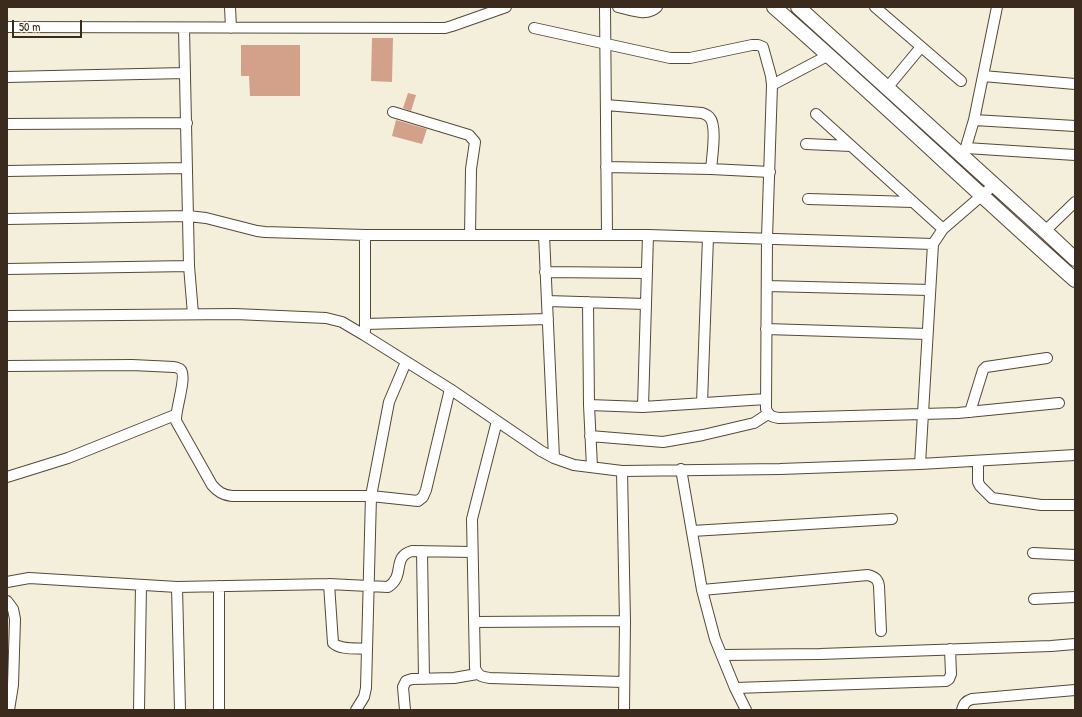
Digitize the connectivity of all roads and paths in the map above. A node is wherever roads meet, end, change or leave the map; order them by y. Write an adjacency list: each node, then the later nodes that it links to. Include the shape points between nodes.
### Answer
1 (230, 7): 12 (street)
2 (506, 7): 12 (street, via 445,28)
3 (605, 7): 14 (street)
4 (618, 7): 5 (street, via 650,12)
5 (657, 7)
6 (774, 7): 16 (main road)
7 (798, 7): 23 (main road)
8 (876, 7): 15 (street)
9 (996, 7): 19 (street)
10 (7, 27): 11 (street)
11 (184, 28): 12 (street); 17 (street)
12 (231, 28)
13 (534, 28): 14 (street)
14 (605, 44): 22 (street, via 670,58 690,58 758,45 763,47 765,52); 24 (street)
15 (921, 46): 20 (street); 23 (street)
16 (829, 55): 22 (street); 41 (main road)
17 (185, 73): 18 (street); 28 (street)
18 (7, 76)
19 (983, 76): 21 (street); 27 (street)
20 (961, 81)
21 (1075, 84)
22 (772, 85): 39 (street)
23 (887, 88): 33 (main road)
24 (606, 105): 35 (street); 37 (street, via 702,113 709,116 713,122)
25 (393, 112): 51 (street, via 473,138 475,149 471,168)
26 (816, 114): 32 (street)
27 (974, 120): 30 (street); 33 (street)
28 (187, 123): 29 (street); 36 (street)
29 (7, 124)
30 (1075, 126)
31 (806, 144): 32 (street)
32 (851, 146): 43 (street)
33 (964, 152): 34 (street); 40 (main road)
34 (1075, 156)
35 (606, 167): 37 (street); 49 (street)
36 (186, 168): 38 (street); 45 (street)
37 (711, 169): 39 (street)
38 (7, 171)
39 (770, 172): 55 (street)
40 (994, 185): 41 (street); 48 (main road)
41 (982, 196): 47 (street); 62 (main road)
42 (808, 199): 43 (street)
43 (913, 202): 47 (street)
44 (1075, 202): 48 (street)
45 (188, 216): 46 (street); 50 (street, via 257,231); 58 (street)
46 (7, 219)
47 (943, 229): 56 (street)
48 (1045, 231): 57 (main road)
49 (607, 234): 52 (street); 53 (street)
50 (365, 235): 51 (street); 71 (street)
51 (470, 235): 52 (street)
52 (544, 235): 60 (street)
53 (648, 235): 54 (street); 61 (street)
54 (708, 237): 55 (street); 80 (street)
55 (767, 238): 56 (street); 63 (street)
56 (933, 244): 64 (street)
57 (1075, 260)
58 (189, 266): 59 (street); 68 (street)
59 (7, 269)
60 (546, 272): 61 (street); 65 (street)
61 (646, 273): 67 (street)
62 (1075, 280)
63 (767, 286): 64 (street); 72 (street)
64 (930, 290): 73 (street)
65 (547, 301): 66 (street); 70 (street)
66 (588, 302): 67 (street); 82 (street)
67 (646, 304): 83 (street)
68 (193, 314): 69 (street); 74 (street, via 326,318 342,322)
69 (7, 316)
70 (548, 319): 71 (street); 91 (street)
71 (365, 324): 74 (street)
72 (766, 329): 73 (street); 79 (street)
73 (927, 334): 87 (street)
74 (364, 335): 76 (street)
75 (1047, 358): 84 (street, via 986,367)
76 (406, 362): 78 (street); 98 (street, via 389,402)
77 (7, 366): 86 (street, via 174,367 180,369 183,374)
78 (450, 389): 88 (street); 98 (street, via 423,497 418,500)
79 (766, 399): 80 (street); 85 (street)
80 (702, 403): 83 (street)
81 (1059, 403): 84 (street)
82 (589, 405): 83 (street); 89 (street)
83 (643, 407)
84 (970, 412): 87 (street)
85 (768, 414): 87 (street, via 779,418); 89 (street, via 754,422 662,442)
86 (175, 415): 97 (street, via 68,458); 98 (street, via 178,427 212,486 224,495)
87 (923, 415): 93 (street)
88 (497, 421): 91 (street); 103 (street, via 474,508 471,527)
89 (590, 436): 94 (street)
90 (1075, 455): 92 (street)
91 (554, 458): 94 (street, via 574,465)
92 (978, 461): 93 (street); 99 (street, via 978,482 992,498 1041,505)
93 (920, 464): 95 (street, via 780,469)
94 (592, 467): 96 (street)
95 (681, 469): 96 (street); 101 (street)
96 (622, 471): 116 (street)
97 (7, 477)
98 (372, 496): 110 (street)
99 (1075, 505)
100 (892, 519): 101 (street)
101 (692, 531): 112 (street)
102 (422, 551): 103 (street); 110 (street, via 405,553 400,560 394,584 388,587); 124 (street)
103 (472, 552): 117 (street)
104 (1033, 553): 105 (street)
105 (1075, 555)
106 (7, 582): 108 (street, via 29,578)
107 (329, 584): 109 (street); 110 (street); 120 (street, via 333,643 340,647)
108 (141, 585): 111 (street); 129 (street)
109 (219, 586): 111 (street); 131 (street)
110 (368, 586): 120 (street)
111 (177, 587): 130 (street)
112 (702, 590): 118 (street, via 868,575 875,577 880,586); 122 (street)
113 (1075, 597): 114 (street)
114 (1034, 599)
115 (7, 601): 128 (street, via 13,610 14,618)
116 (625, 621): 117 (street); 125 (street)
117 (474, 622): 123 (street)
118 (881, 631)
119 (1075, 644): 121 (street)
120 (367, 649): 132 (street, via 366,688)
121 (950, 649): 122 (street); 126 (street, via 951,674 946,681)
122 (722, 655): 126 (street)
123 (477, 674): 124 (street); 125 (street, via 490,678)
124 (424, 679): 133 (street, via 406,681 403,687)
125 (623, 682): 134 (street)
126 (735, 688): 135 (street)
127 (1075, 690): 136 (street, via 972,699 963,705)
128 (10, 710)
129 (139, 710)
130 (180, 710)
131 (219, 710)
132 (356, 710)
133 (404, 710)
134 (624, 710)
135 (746, 710)
136 (962, 710)

